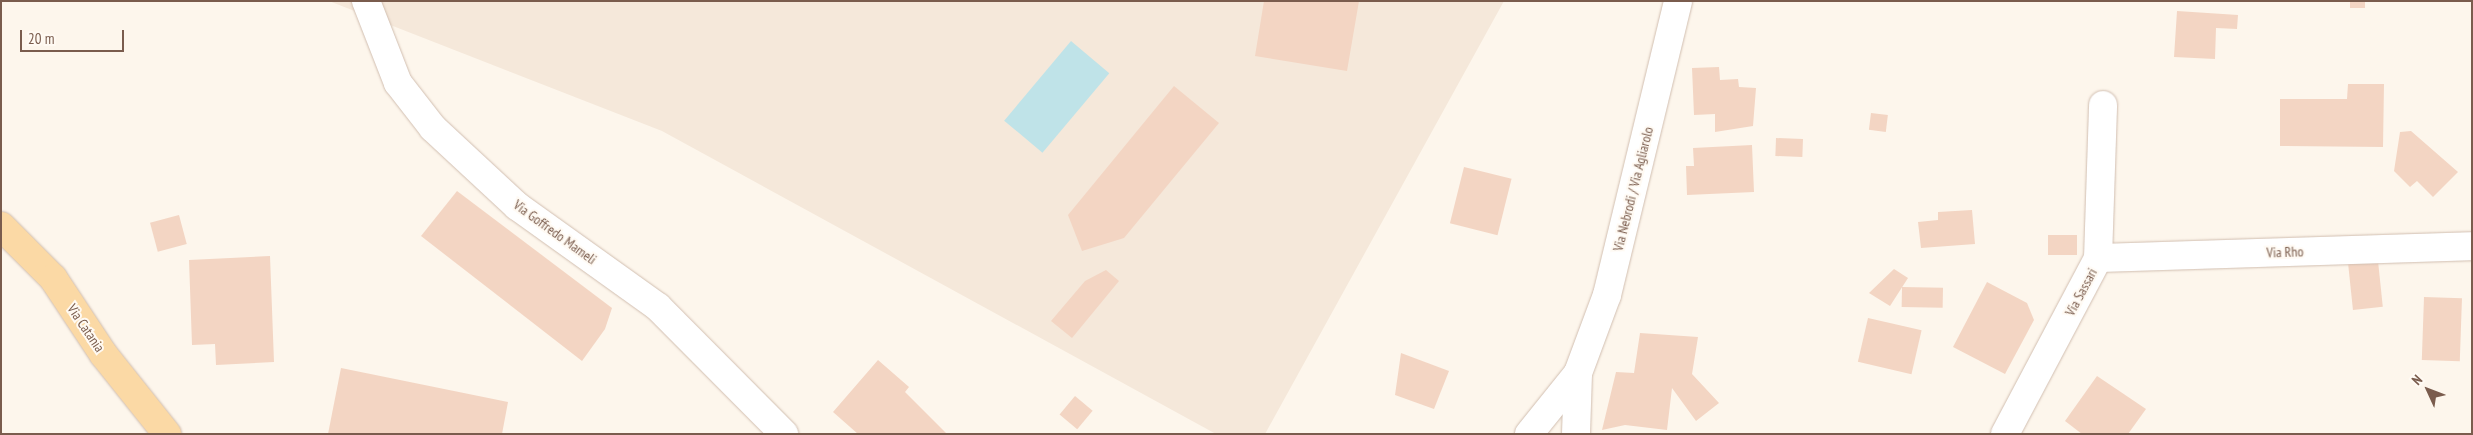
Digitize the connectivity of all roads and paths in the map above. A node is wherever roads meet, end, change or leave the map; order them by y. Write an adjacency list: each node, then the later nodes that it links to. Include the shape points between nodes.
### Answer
1 (366, 1): 9 (street, Via Goffredo Mameli, via 398,83 432,128 517,206 658,307)
2 (1678, 1): 7 (street, Via Nebrodi / Via Agliarolo, via 1607,295)
3 (2103, 105): 6 (street, Via Sassari)
4 (1, 226): 8 (main road, Via Catania, via 52,278 104,355)
5 (2472, 246): 6 (street, Via Rho)
6 (2098, 258): 12 (street, Via Sassari)
7 (1578, 374): 10 (street); 11 (street)
8 (167, 434)
9 (784, 434)
10 (1529, 434)
11 (1576, 434)
12 (2005, 434)

